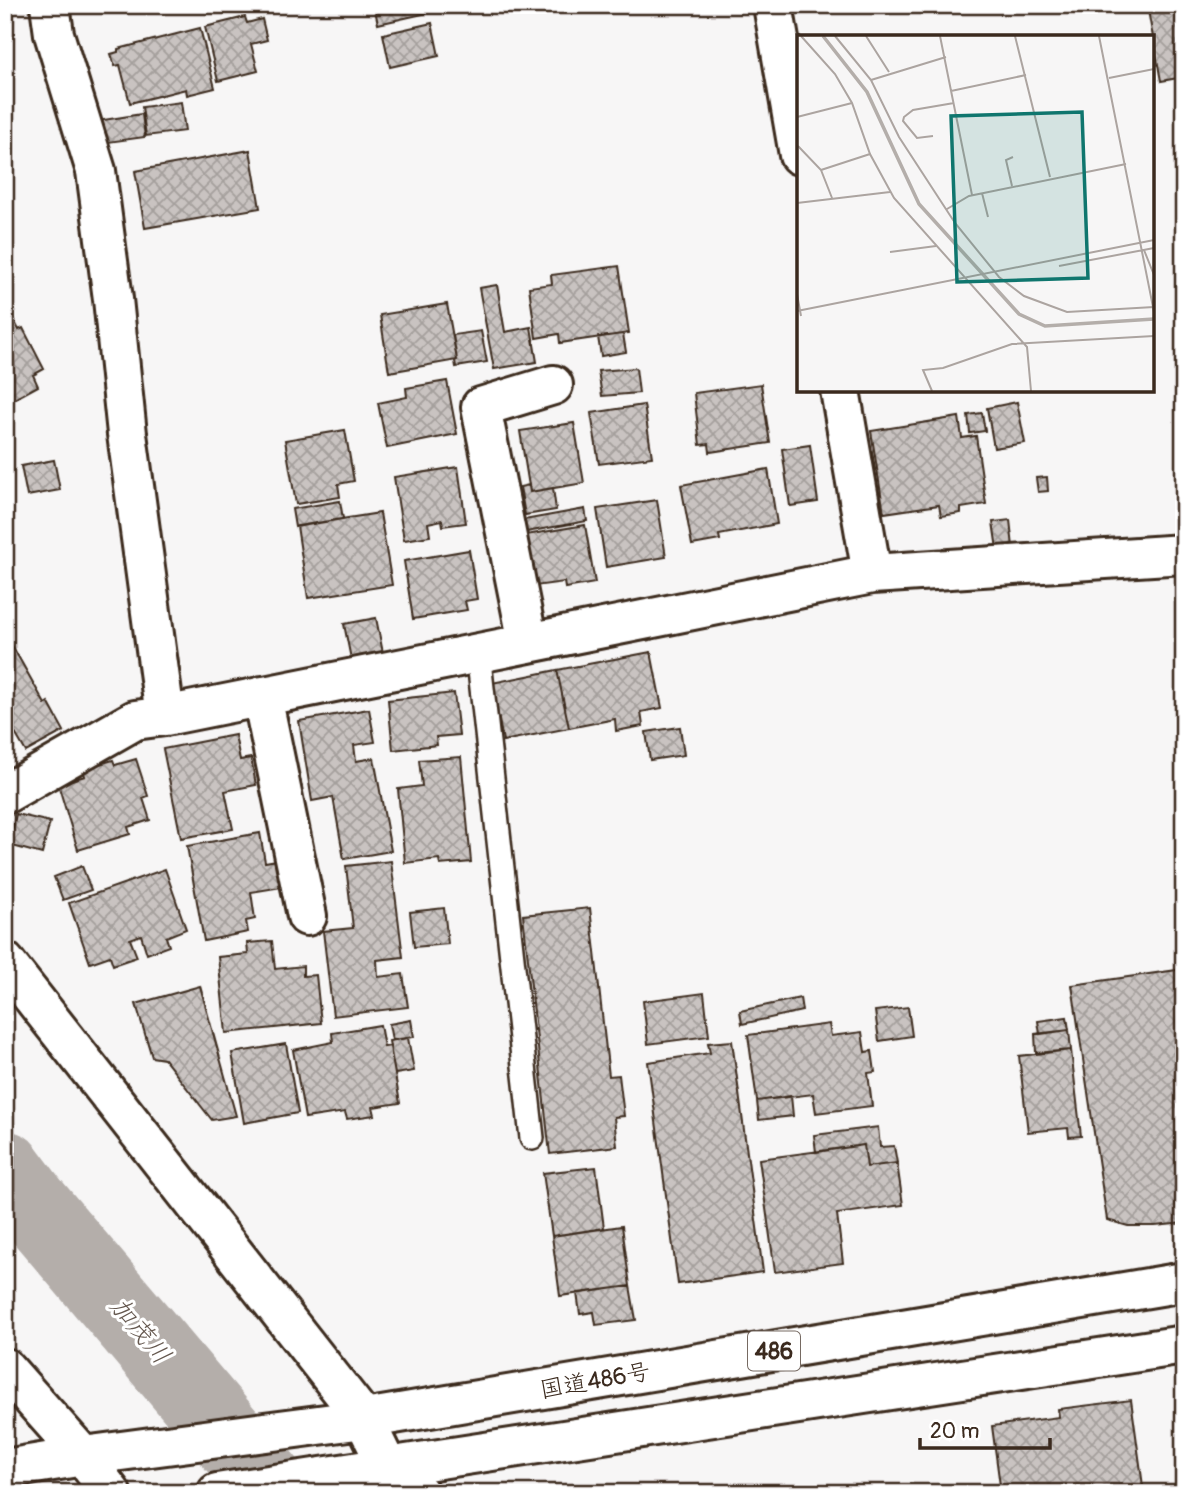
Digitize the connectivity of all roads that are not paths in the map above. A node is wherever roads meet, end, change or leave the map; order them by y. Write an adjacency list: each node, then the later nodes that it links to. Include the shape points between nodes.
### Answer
1 (50, 5): 11 (main road, via 54,34 96,171)
2 (773, 5): 3 (main road)
3 (797, 143)
4 (553, 385): 8 (main road, via 481,407)
5 (840, 392): 7 (main road)
6 (1184, 554): 7 (main road)
7 (872, 574): 8 (main road)
8 (528, 643): 9 (main road)
9 (478, 652): 10 (main road); 15 (lane)
10 (262, 696): 11 (main road); 13 (main road)
11 (165, 716): 12 (main road, via 135,720)
12 (5, 794)
13 (307, 916)
14 (5, 962): 19 (main road)
15 (532, 1138)
16 (1184, 1282): 19 (main road, 国道486号 / 486)
17 (1184, 1345): 21 (main road, 486)
18 (5, 1368): 20 (main road)
19 (364, 1419): 20 (main road, 国道486号 / 486); 21 (main road)
20 (83, 1456): 22 (main road, 国道486号 / 486); 23 (main road)
21 (388, 1468): 24 (main road, 486); 25 (main road)
22 (5, 1469)
23 (111, 1493)
24 (217, 1493)
25 (419, 1493)

